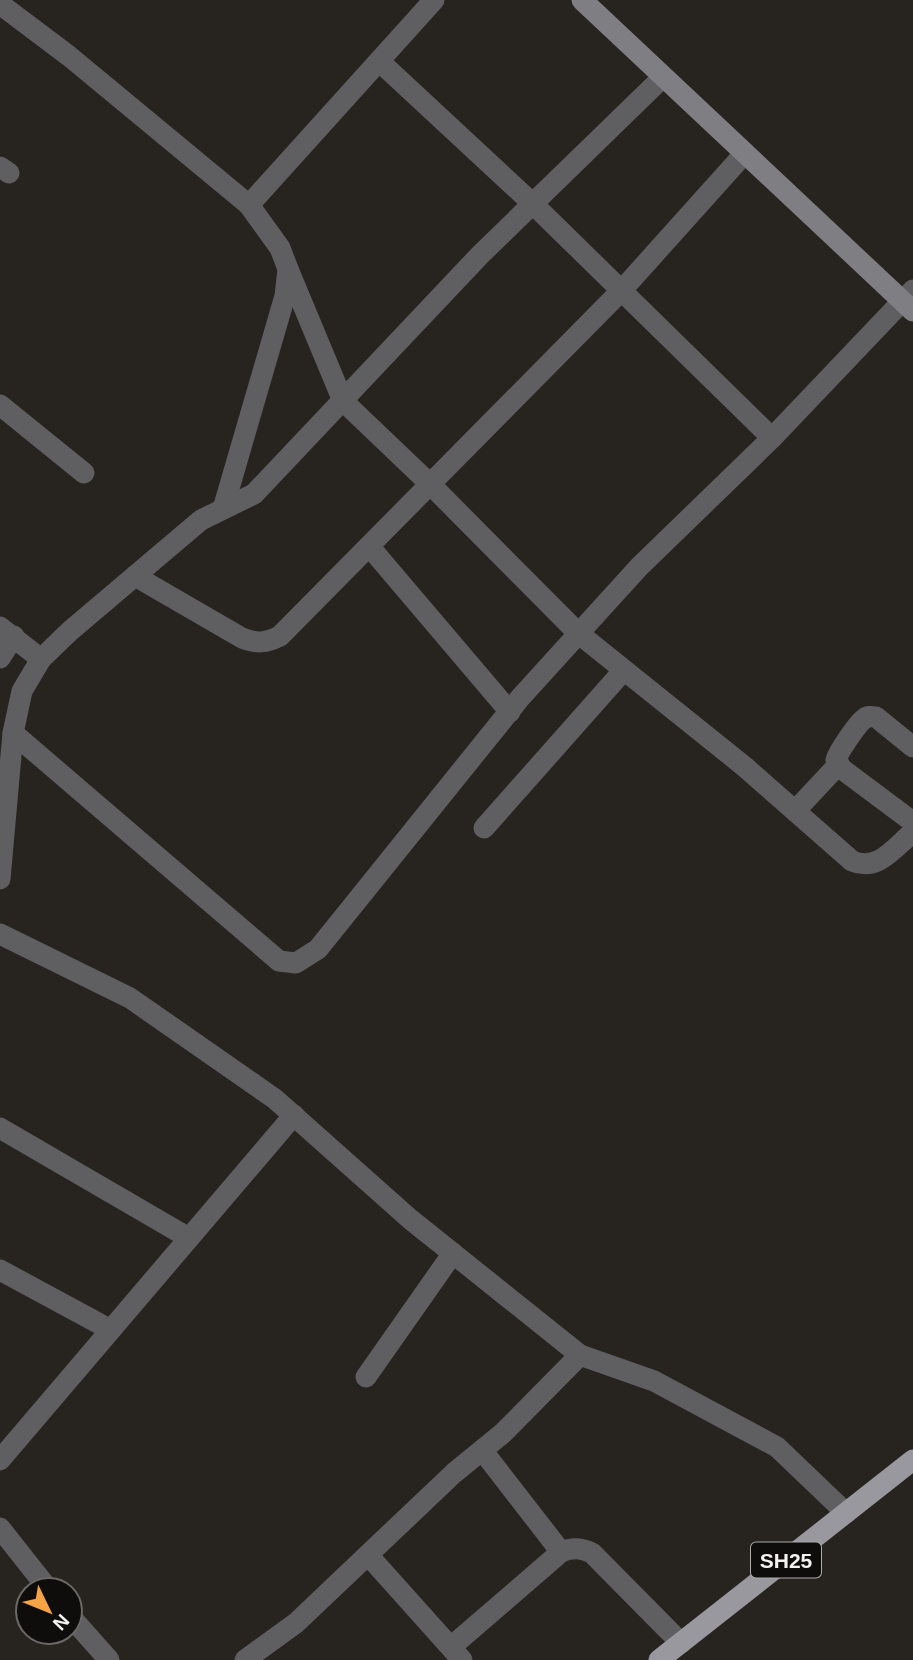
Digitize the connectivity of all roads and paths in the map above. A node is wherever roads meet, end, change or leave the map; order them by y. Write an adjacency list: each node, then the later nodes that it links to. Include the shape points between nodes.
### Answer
1 (434, 0): 4 (street)
2 (582, 0): 5 (street)
3 (0, 5): 8 (street)
4 (379, 61): 7 (street); 8 (street)
5 (663, 77): 6 (street); 7 (street)
6 (745, 153): 10 (street); 11 (street)
7 (533, 204): 10 (street); 12 (street)
8 (249, 205): 9 (street, via 280,248)
9 (288, 269): 12 (street); 17 (street, via 285,296)
10 (622, 290): 14 (street); 16 (street)
11 (909, 300): 14 (street)
12 (343, 401): 16 (street); 17 (street, via 254,495)
13 (0, 405): 15 (street)
14 (772, 438): 21 (street, via 639,567)
15 (85, 473)
16 (430, 484): 18 (street); 21 (street)
17 (223, 509): 19 (street, via 201,520)
18 (369, 546): 19 (street, via 280,636 268,642 242,638); 25 (street)
19 (135, 576): 23 (street)
20 (7, 631): 22 (street); 23 (street)
21 (578, 634): 24 (street); 25 (street)
22 (0, 659)
23 (41, 659): 26 (street, via 22,691)
24 (624, 670): 29 (street); 31 (street)
25 (510, 712): 26 (street, via 318,949 296,963 279,961)
26 (13, 733): 33 (street)
27 (913, 747): 28 (street, via 869,716 839,752)
28 (839, 764): 29 (street); 30 (street)
29 (795, 811): 32 (street, via 852,861 864,866 877,863)
30 (913, 822)
31 (484, 828)
32 (913, 832)
33 (0, 879)
34 (0, 934): 35 (street, via 130,998)
35 (294, 1115): 37 (street); 38 (street)
36 (0, 1128): 37 (street)
37 (189, 1238): 40 (street)
38 (453, 1254): 41 (street); 42 (street)
39 (0, 1270): 40 (street)
40 (111, 1330): 44 (street)
41 (580, 1355): 43 (street); 46 (street, via 654,1381 776,1447)
42 (366, 1377)
43 (482, 1450): 48 (street); 49 (street)
44 (0, 1460)
45 (913, 1460): 46 (main road, SH25)
46 (846, 1513): 52 (main road, SH25)
47 (0, 1528): 50 (street)
48 (561, 1552): 52 (street, via 571,1548 592,1553); 53 (street)
49 (368, 1555): 53 (street); 55 (street, via 296,1623)
50 (38, 1576)
51 (84, 1632): 54 (street)
52 (681, 1643): 56 (main road, SH25)
53 (457, 1654)
54 (109, 1660)
55 (245, 1660)
56 (659, 1660)

